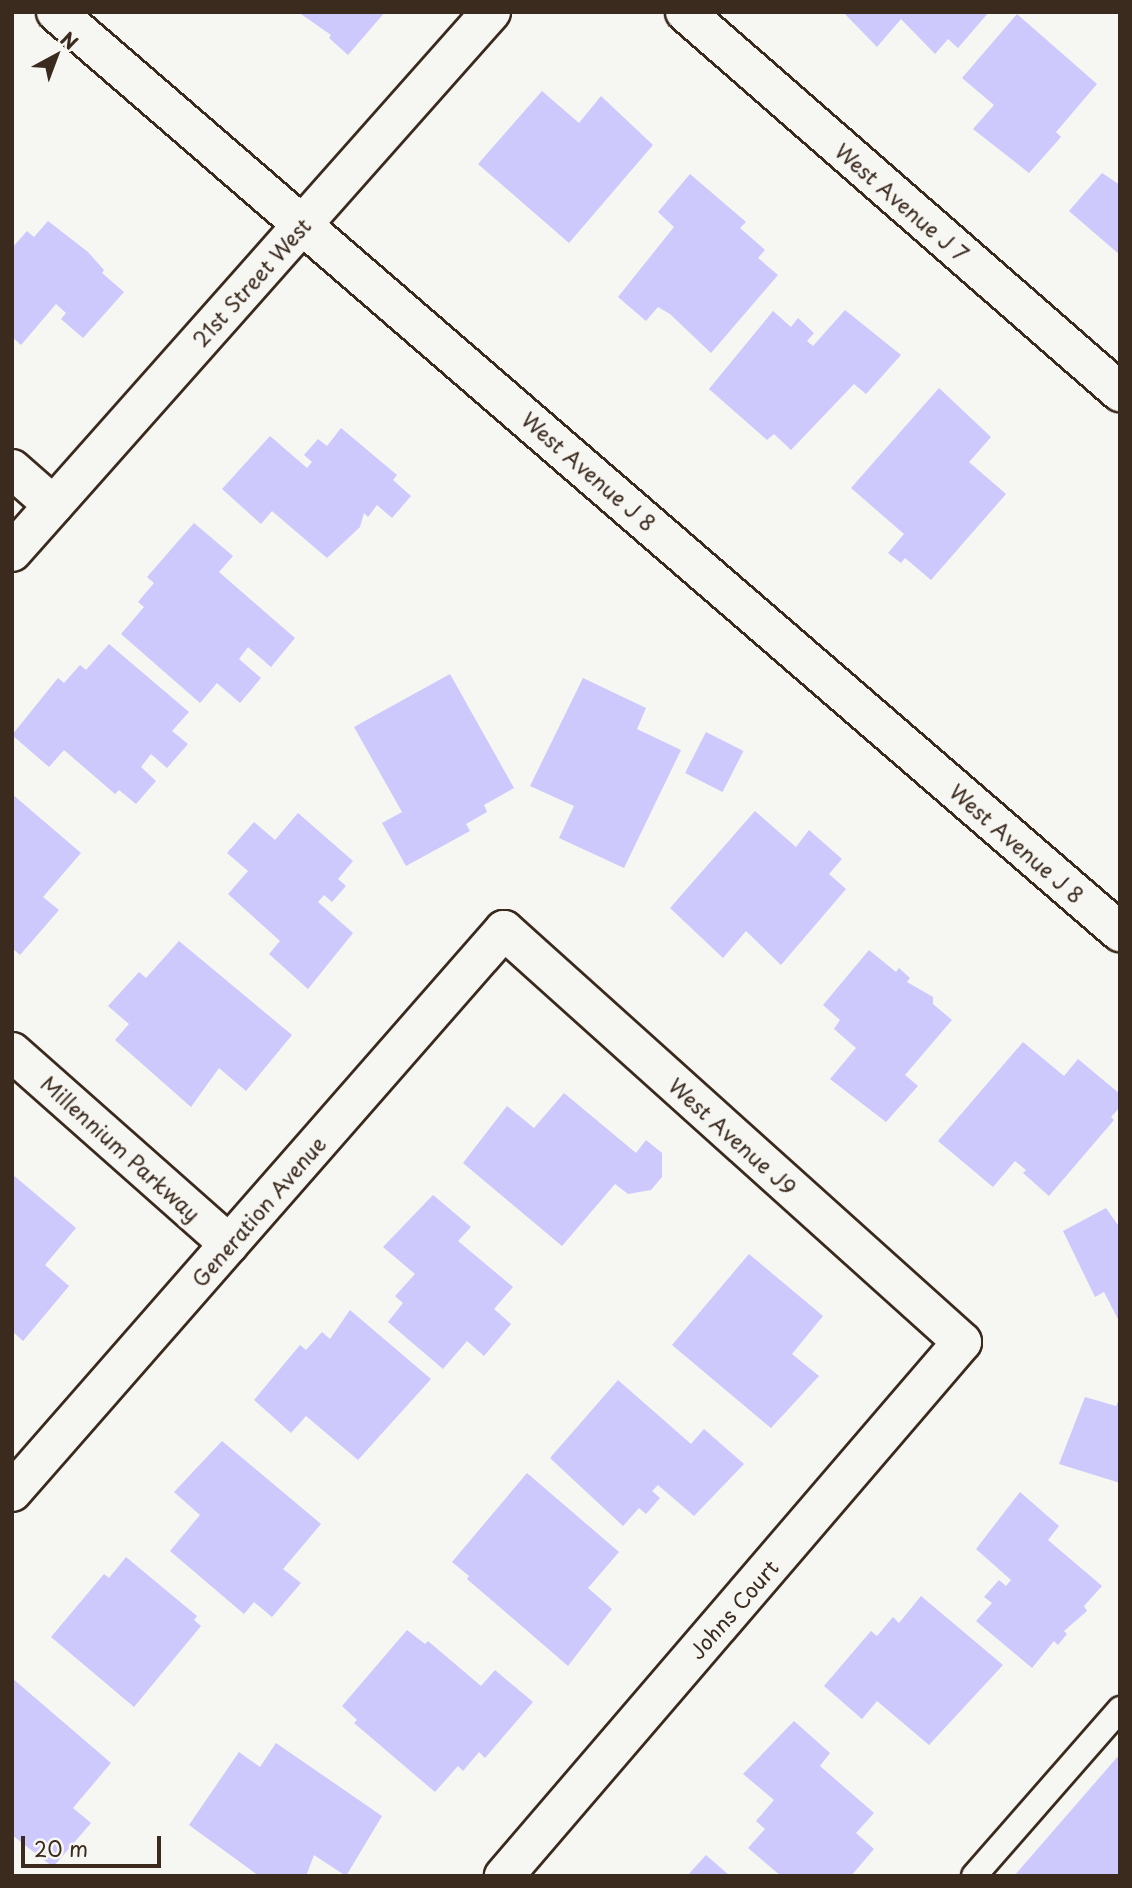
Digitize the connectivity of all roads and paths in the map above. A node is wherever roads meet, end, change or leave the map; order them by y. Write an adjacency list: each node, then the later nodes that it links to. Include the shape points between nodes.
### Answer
1 (56, 12): 4 (street, West Avenue J 8)
2 (491, 12): 4 (street, 21st Street West)
3 (685, 12): 5 (street, West Avenue J 7)
4 (303, 223): 7 (street, 21st Street West); 10 (street, West Avenue J 8)
5 (1120, 393)
6 (12, 469): 7 (street)
7 (53, 505): 8 (street, 21st Street West)
8 (12, 552)
9 (504, 930): 12 (street, Generation Avenue); 13 (street, West Avenue J9)
10 (1120, 932)
11 (12, 1052): 12 (street, Millennium Parkway)
12 (229, 1244): 14 (street, Generation Avenue)
13 (962, 1342): 16 (street, Johns Court)
14 (12, 1492)
15 (1120, 1709): 17 (lane)
16 (504, 1876)
17 (974, 1876)

